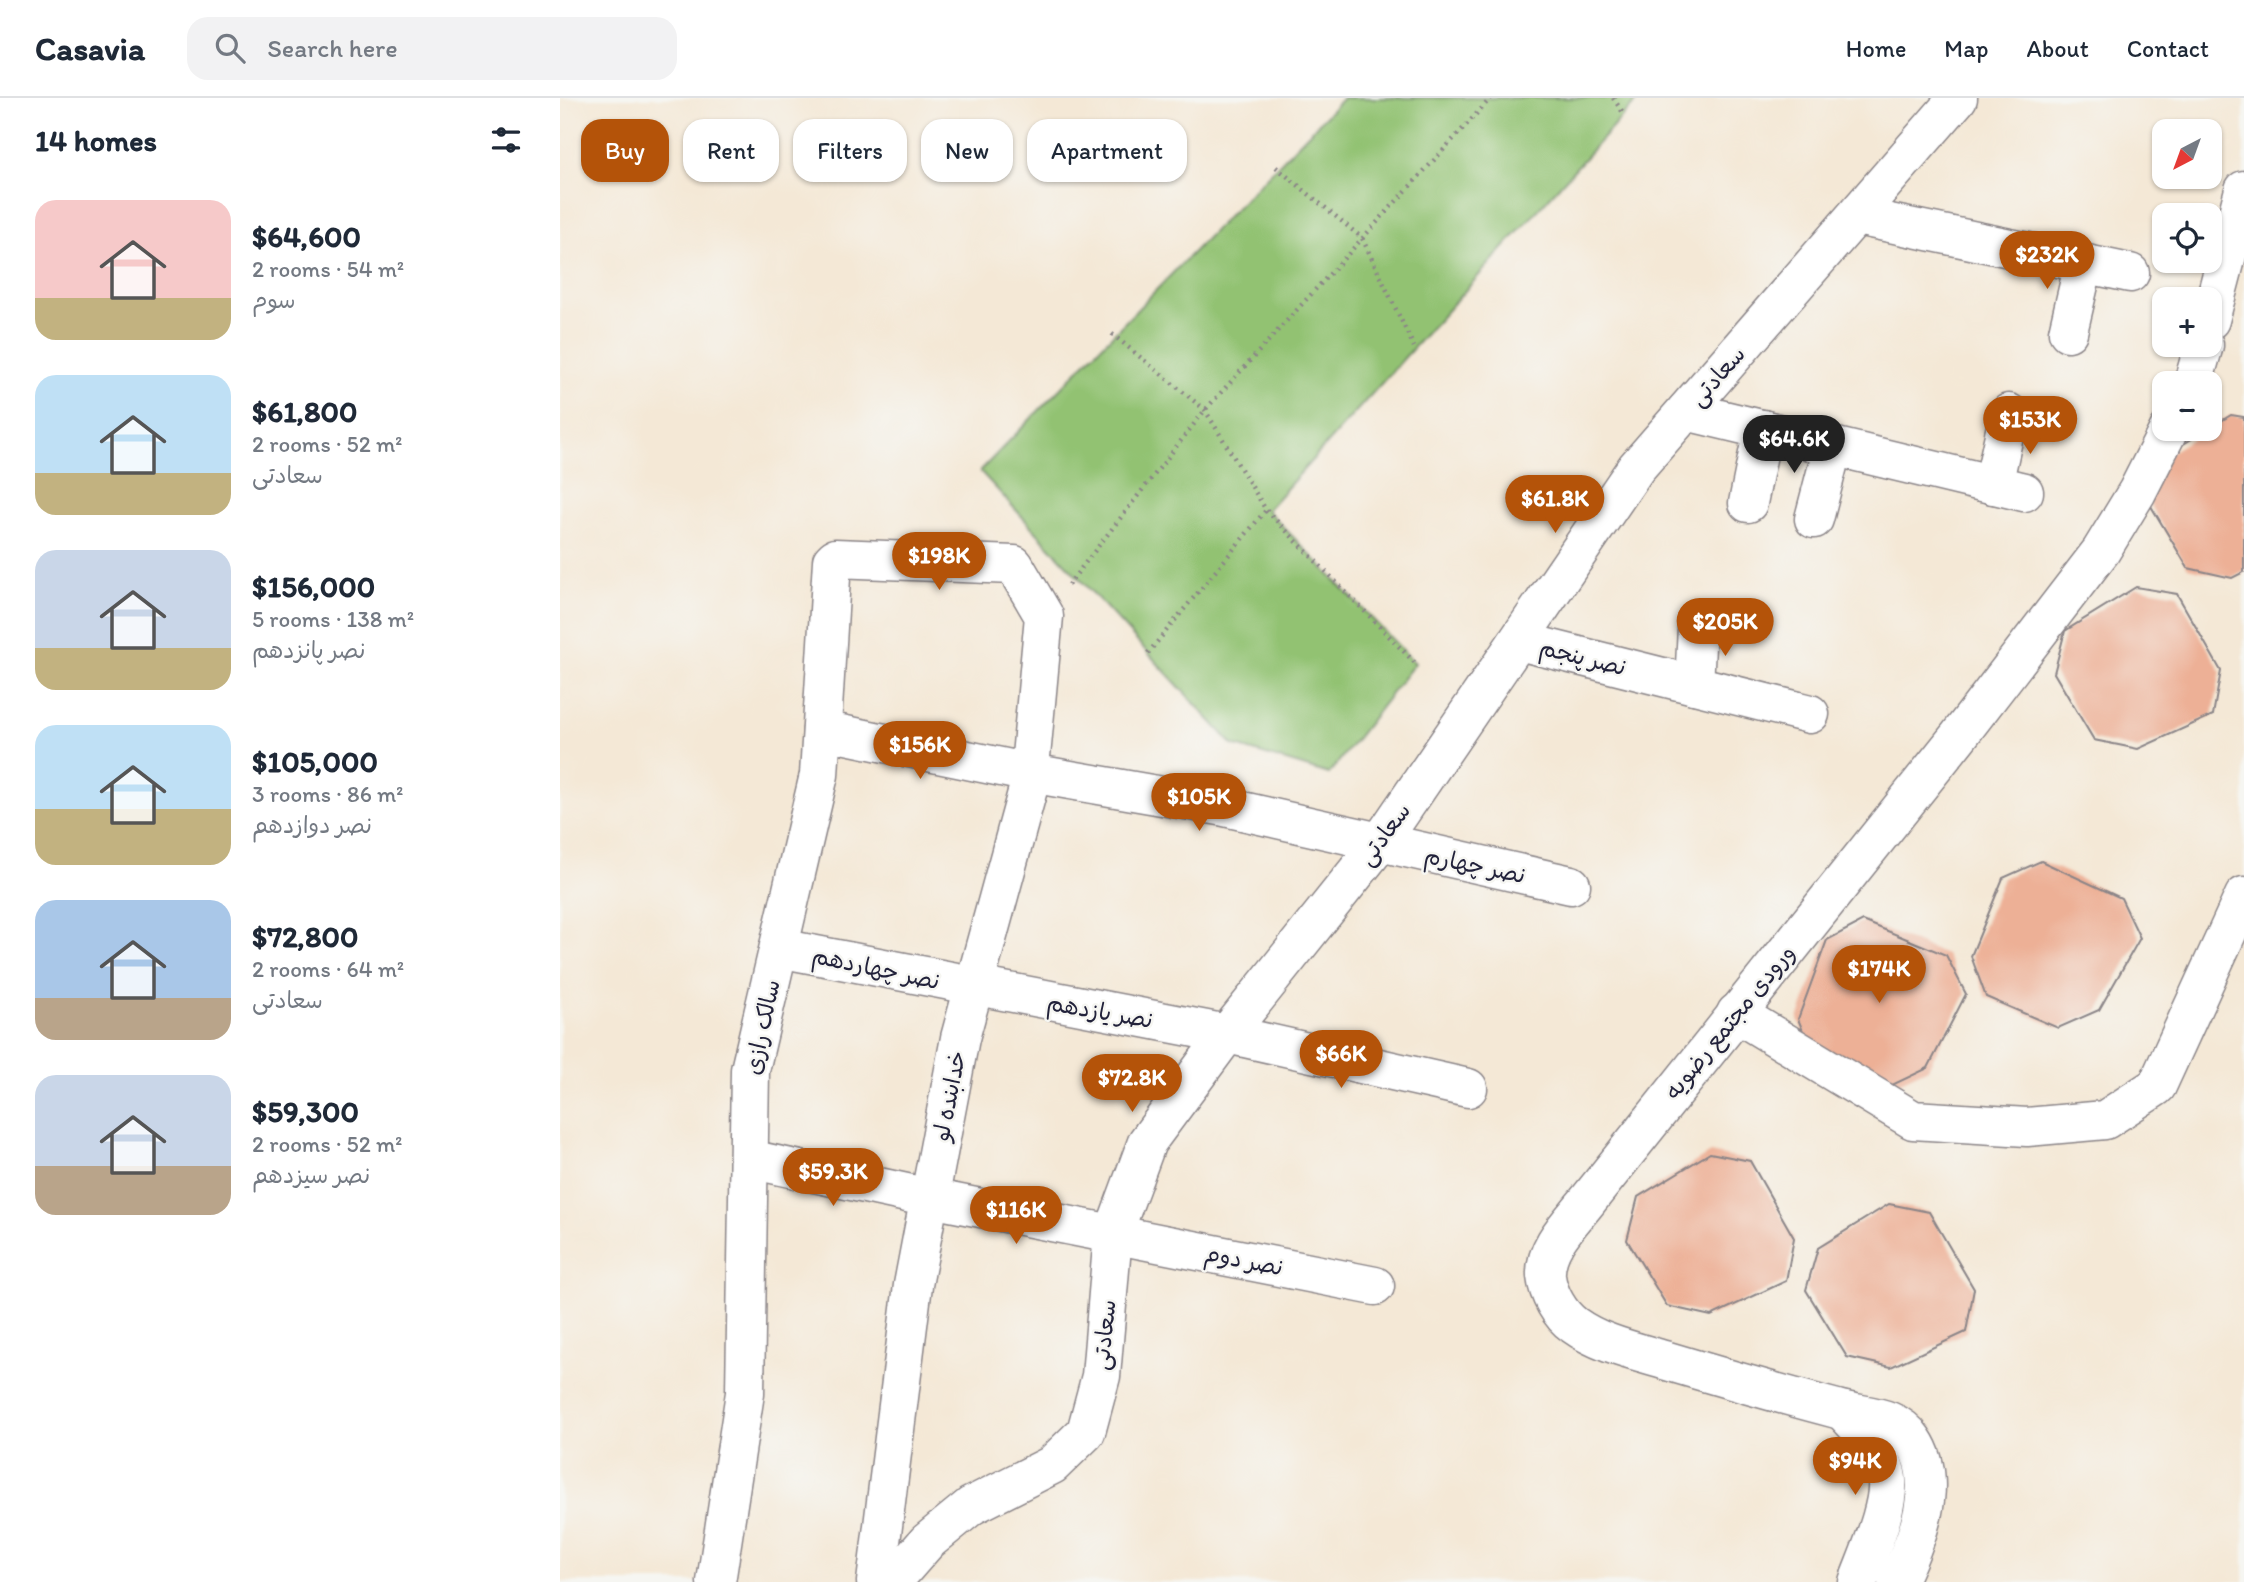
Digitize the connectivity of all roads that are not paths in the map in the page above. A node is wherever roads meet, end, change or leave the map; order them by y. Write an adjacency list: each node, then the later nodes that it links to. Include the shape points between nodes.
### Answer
1 (1958, 98): 3 (street, سعادتی)
2 (2244, 190): 6 (street)
3 (1856, 216): 4 (street); 8 (street, سعادتی)
4 (2084, 263): 5 (street); 7 (street)
5 (2130, 273)
6 (2219, 287)
7 (2068, 332)
8 (1686, 411): 10 (street); 17 (street, سعادتی, via 1636,468)
9 (2008, 413): 12 (street, via 2008,488)
10 (1763, 429): 12 (street); 13 (street)
11 (2163, 441): 27 (street, ورودی مجتمع رضویه, via 2101,551)
12 (1833, 446): 14 (street)
13 (1748, 503)
14 (1814, 519)
15 (1044, 616): 20 (street, سالک رازی, via 1014,565 833,559); 21 (street, خدابنده لو)
16 (1697, 627): 18 (street)
17 (1519, 641): 18 (street, نصر پنجم); 22 (street, سعادتی)
18 (1694, 685): 19 (street, نصر پنجم)
19 (1810, 715)
20 (822, 730): 21 (street, نصر چهارم); 25 (street, سالک رازی, via 819,775)
21 (1030, 773): 22 (street, نصر چهارم, via 1220,806); 26 (street, خدابنده لو)
22 (1379, 844): 23 (street, نصر چهارم); 28 (street, سعادتی)
23 (1571, 886)
24 (2244, 896): 27 (street, via 2157,1086 2105,1120 2027,1127 1913,1120)
25 (779, 948): 26 (street, نصر چهاردهم); 30 (street, سالک رازی, via 750,1070)
26 (974, 988): 28 (street, نصر یازدهم); 31 (street, خدابنده لو)
27 (1736, 1013): 34 (street, ورودی مجتمع رضویه, via 1555,1243 1546,1276 1561,1313 1589,1334 1722,1378)
28 (1227, 1034): 29 (street, نصر یازدهم); 32 (street, سعادتی, via 1147,1142)
29 (1468, 1088)
30 (749, 1159): 31 (street, نصر دوم); 35 (street, سالک رازی, via 745,1393)
31 (930, 1198): 32 (street, نصر دوم); 36 (street, خدابنده لو, via 913,1284)
32 (1113, 1234): 33 (street, نصر دوم); 37 (street, سعادتی, via 1101,1376 1086,1432 1052,1465 971,1506 927,1542)
33 (1375, 1286)
34 (1843, 1411): 38 (street, via 1877,1451 1887,1474 1885,1501); 39 (street, ورودی مجتمع رضویه, via 1893,1421 1914,1441 1921,1457 1927,1496)
35 (716, 1582)
36 (876, 1582)
37 (892, 1582)
38 (1858, 1582)
39 (1897, 1582)

